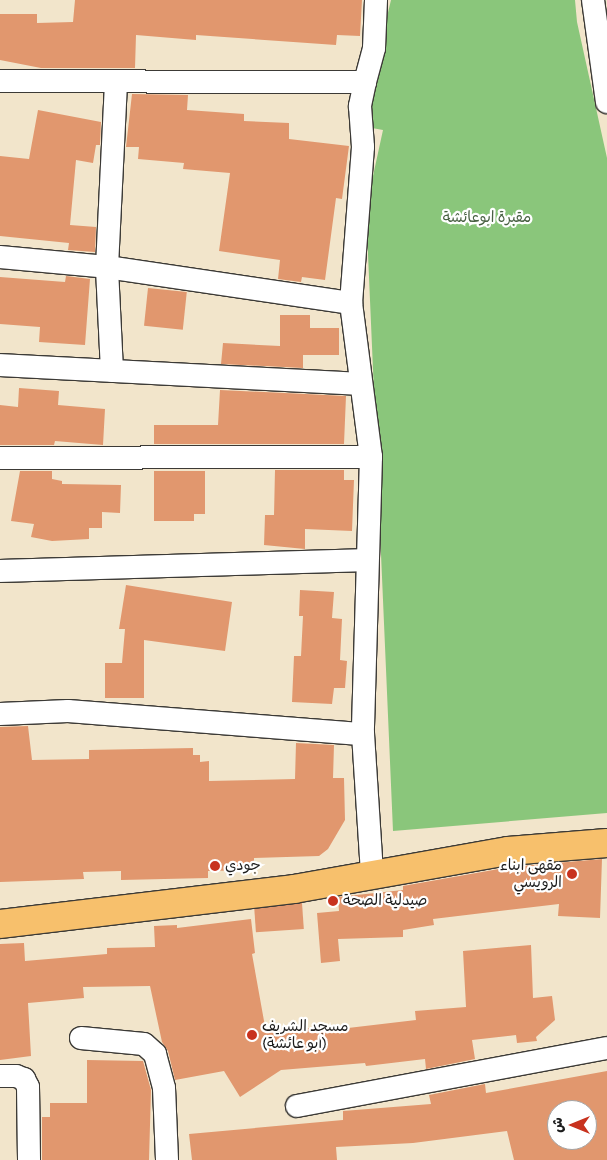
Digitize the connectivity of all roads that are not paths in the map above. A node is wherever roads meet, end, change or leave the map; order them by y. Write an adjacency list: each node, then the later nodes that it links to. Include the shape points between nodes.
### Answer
1 (376, 0): 5 (street, via 374,48)
2 (593, 0): 6 (street)
3 (0, 81): 4 (street)
4 (116, 81): 5 (street); 8 (street)
5 (365, 82): 9 (street, via 360,106 362,147)
6 (607, 102)
7 (0, 257): 8 (street)
8 (107, 267): 9 (street); 11 (street)
9 (351, 303): 12 (street)
10 (0, 365): 11 (street)
11 (112, 371): 12 (street)
12 (361, 384): 14 (street)
13 (0, 458): 14 (street)
14 (371, 458): 15 (street)
15 (367, 560): 16 (street); 18 (street)
16 (0, 571)
17 (0, 714): 18 (street, via 68,711)
18 (363, 734): 20 (street)
19 (607, 843): 20 (main road, via 508,851)
20 (372, 873): 21 (main road, via 294,889)
21 (0, 924)
22 (82, 1038): 27 (street, via 144,1044 155,1054 164,1088)
23 (607, 1048): 25 (street)
24 (0, 1076): 26 (street, via 24,1079 28,1087)
25 (297, 1106)
26 (29, 1160)
27 (167, 1160)

